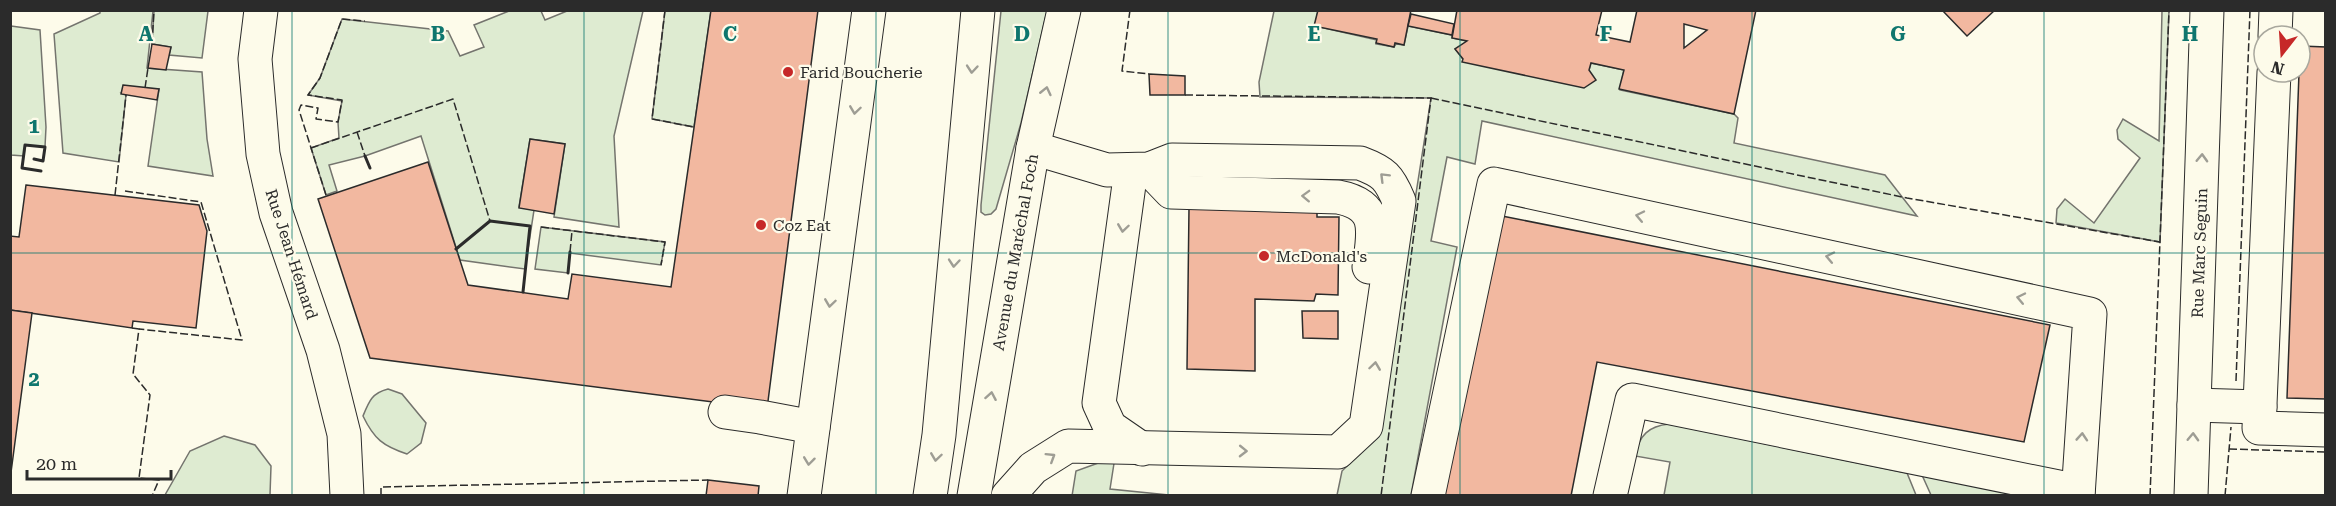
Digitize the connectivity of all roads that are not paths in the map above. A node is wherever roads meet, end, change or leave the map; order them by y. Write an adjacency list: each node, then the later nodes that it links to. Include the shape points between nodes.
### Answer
1 (261, 10): 16 (street, Rue Jean Hémard, via 255,59 263,154 276,213 323,350 344,434)
2 (869, 10): 12 (street, one-way to 12)
3 (978, 10): 18 (street, one-way to 18, via 939,435)
4 (1064, 10): 7 (street, Avenue du Maréchal Foch, one-way to 4)
5 (2207, 10): 9 (street, Rue Marc Seguin, one-way to 5)
6 (2273, 84): 10 (street)
7 (1033, 148): 8 (street, via 1107,170); 19 (street, Avenue du Maréchal Foch, one-way to 7)
8 (1140, 169): 14 (street, one-way to 14, via 1099,403 1110,427); 14 (street, one-way to 8, via 1338,452 1366,426 1399,201 1392,185 1379,171 1360,163 1172,160)
9 (2194, 405): 10 (street); 23 (street, Rue Marc Seguin, one-way to 9)
10 (2260, 407): 13 (street, via 2259,428)
11 (725, 412): 12 (street)
12 (813, 427): 17 (street, one-way to 17)
13 (2325, 430)
14 (1142, 449): 20 (street, one-way to 14, via 1033,468 1068,446)
15 (2078, 493): 21 (street, one-way to 21, via 2090,314 1494,184); 22 (street, via 1632,400)
16 (347, 495)
17 (804, 495)
18 (930, 495)
19 (974, 495)
20 (1008, 495)
21 (1428, 495)
22 (1610, 495)
23 (2191, 495)

